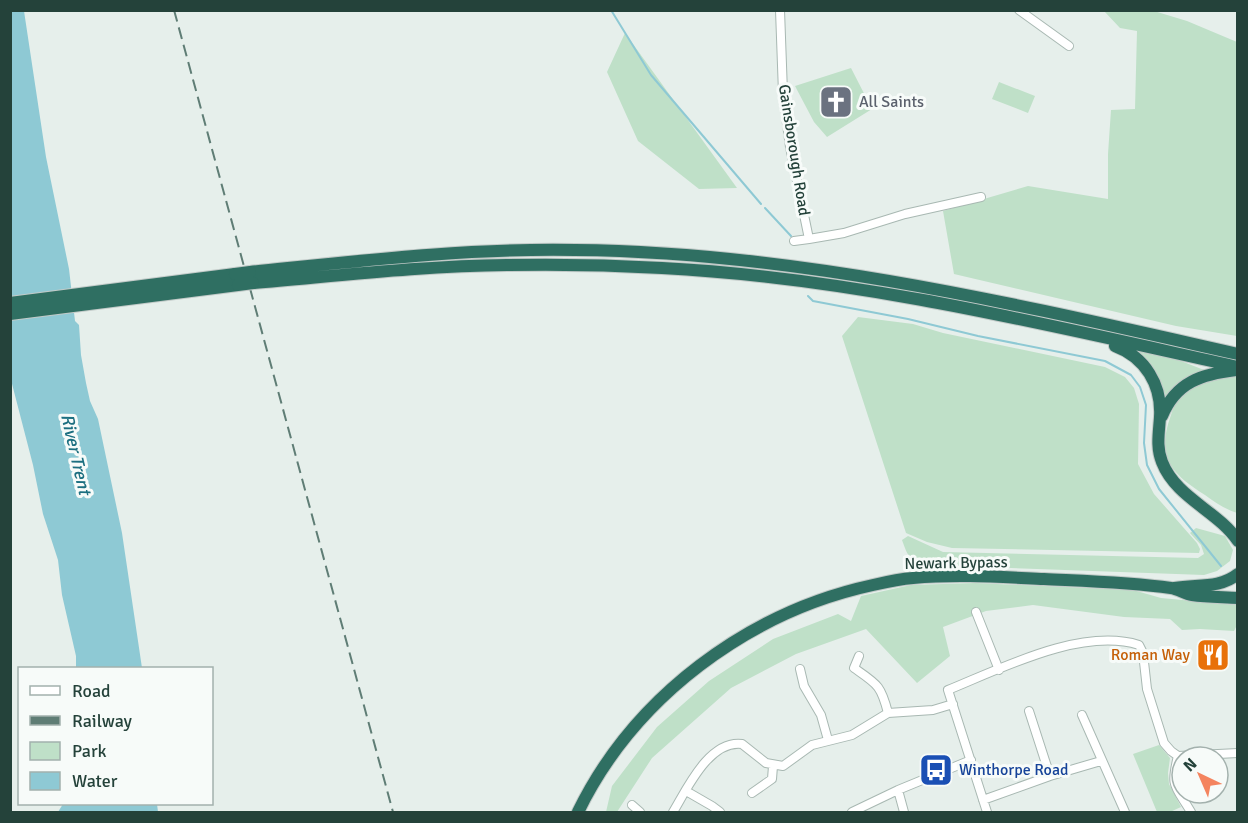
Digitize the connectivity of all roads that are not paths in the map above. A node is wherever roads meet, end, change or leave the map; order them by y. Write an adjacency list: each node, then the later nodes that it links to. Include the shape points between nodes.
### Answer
1 (780, 10): 5 (street, Gainsborough Road, via 783,93)
2 (1019, 10): 3 (street)
3 (1069, 46)
4 (981, 197): 5 (street)
5 (809, 239): 6 (street, Gainsborough Road)
6 (794, 241)
7 (251, 278): 8 (highway, bridge); 11 (highway, via 505,265 664,268 783,279 908,297); 12 (highway, via 377,259 504,250 667,254 785,266 924,287)
8 (135, 292): 9 (highway); 10 (highway)
9 (10, 303)
10 (10, 314)
11 (1082, 333): 13 (highway); 14 (highway, via 1129,352 1143,363 1158,391)
12 (1238, 354)
13 (1238, 369): 14 (highway, via 1210,373 1185,385 1172,398)
14 (1160, 420): 15 (highway, via 1158,447 1165,469 1184,492)
15 (1233, 531): 16 (highway)
16 (1238, 541)
17 (1238, 574): 18 (highway, Newark Bypass, via 1218,585)
18 (1173, 588): 19 (highway, Newark Bypass, via 1190,594); 42 (highway, Newark Bypass, via 951,576 885,582 819,600 774,619 720,650 661,698 596,779)
19 (1238, 598)
20 (976, 612): 21 (street)
21 (984, 633): 22 (street); 25 (street)
22 (974, 637)
23 (858, 656): 28 (street, via 854,668 873,680)
24 (800, 669): 30 (street)
25 (999, 670): 26 (street, via 948,690); 31 (street, via 1072,644 1125,640 1139,645 1147,689 1164,743)
26 (952, 704): 28 (street, via 933,710); 32 (street)
27 (1029, 711): 35 (street)
28 (888, 713): 30 (street, via 852,735)
29 (1082, 715): 33 (street)
30 (828, 740): 34 (street, via 806,748 788,763)
31 (1170, 750)
32 (970, 760): 36 (street); 39 (street)
33 (1101, 761): 35 (street); 49 (street)
34 (774, 766): 37 (street, via 745,745 732,743 712,756); 38 (street, via 772,779)
35 (1050, 776): 39 (street)
36 (898, 790): 41 (street); 47 (street)
37 (686, 791): 44 (street); 45 (street)
38 (752, 793)
39 (983, 800): 48 (street)
40 (633, 805): 43 (street)
41 (870, 808): 46 (street)
42 (578, 813)
43 (640, 813)
44 (673, 813)
45 (720, 813)
46 (852, 813)
47 (904, 813)
48 (987, 813)
49 (1125, 813)

